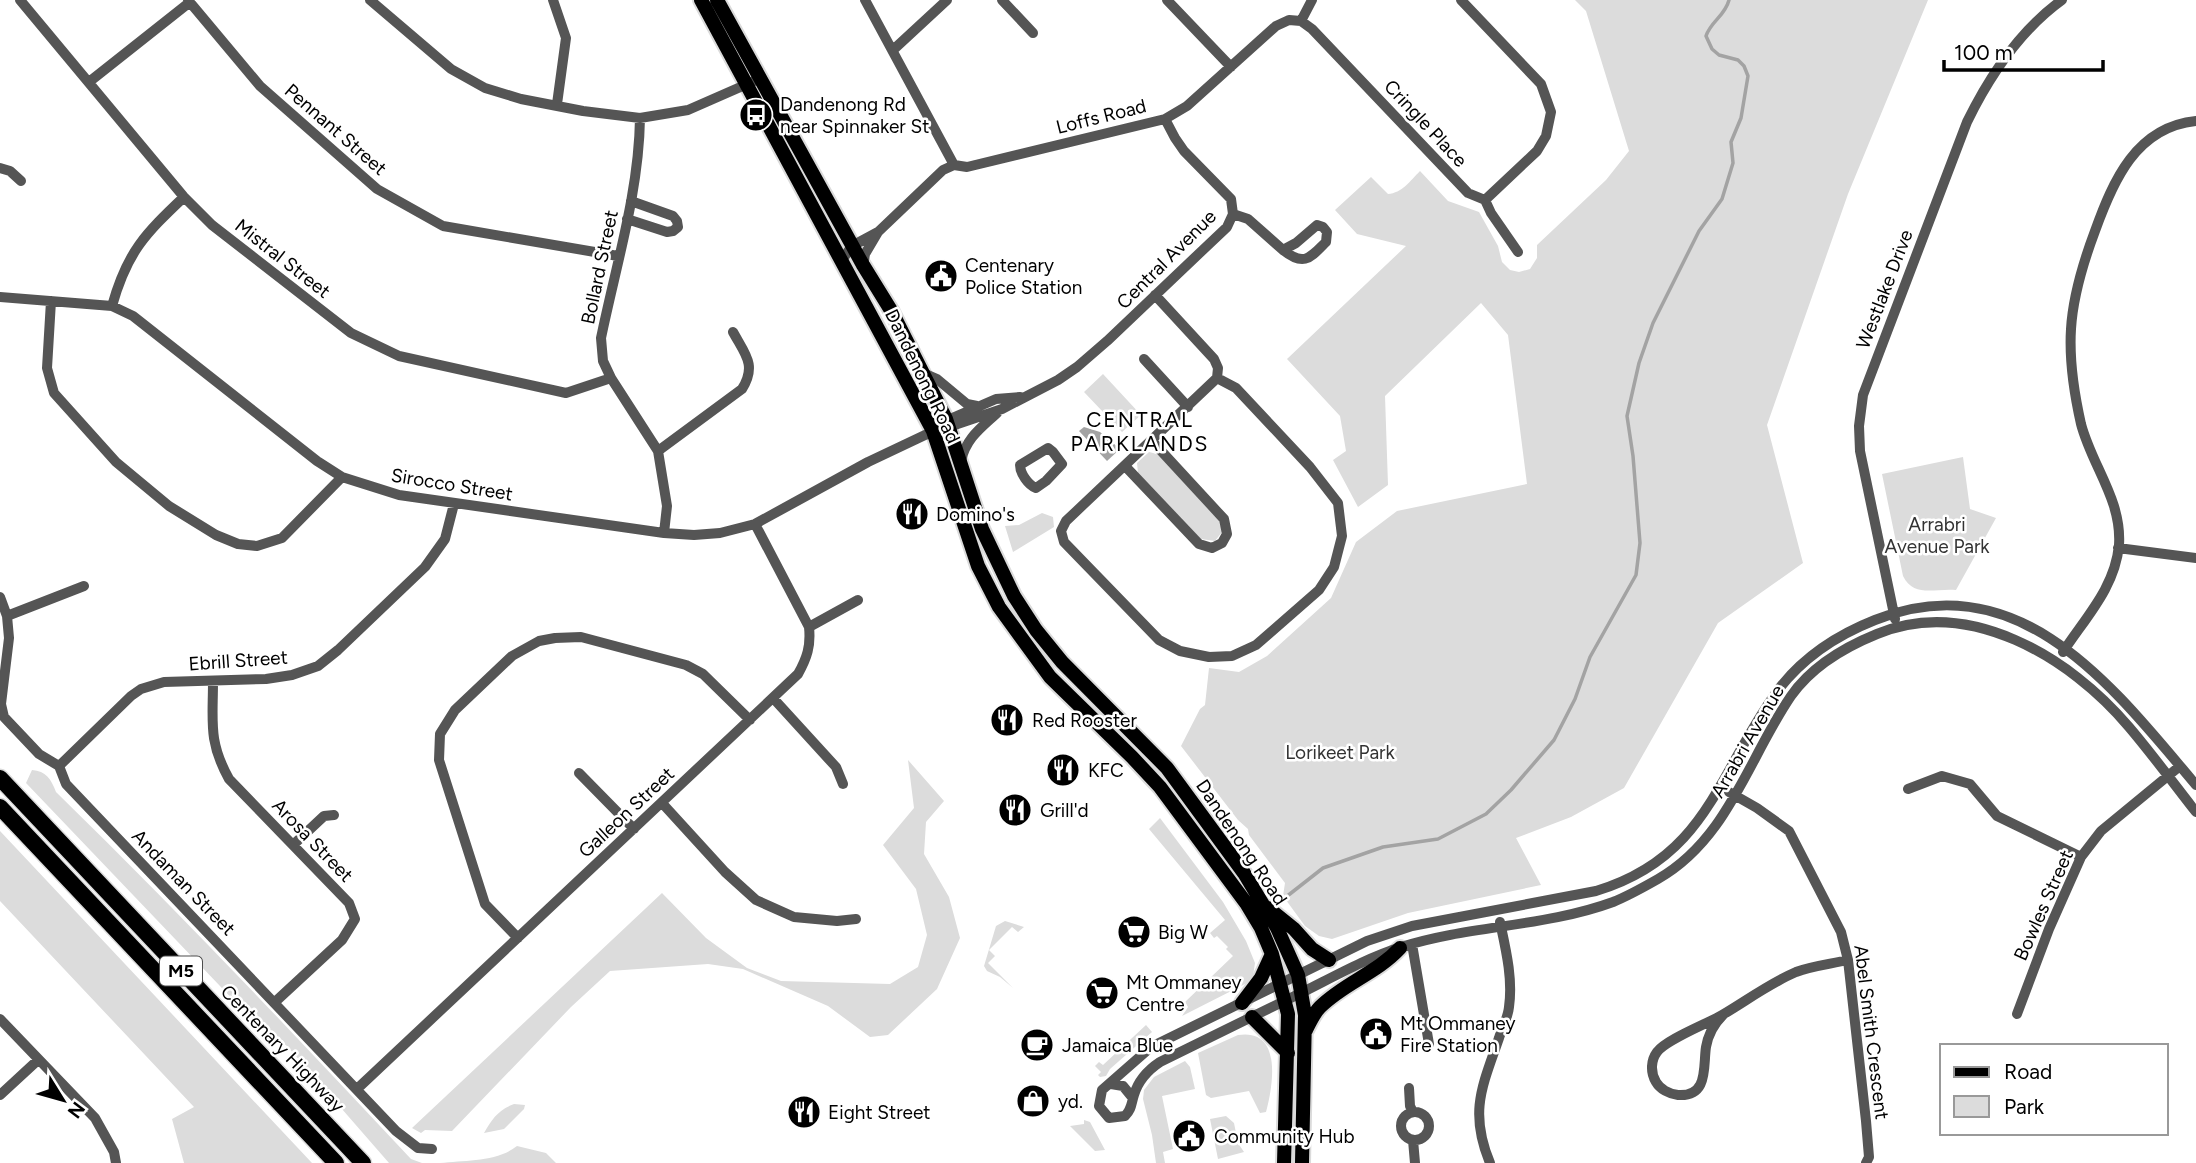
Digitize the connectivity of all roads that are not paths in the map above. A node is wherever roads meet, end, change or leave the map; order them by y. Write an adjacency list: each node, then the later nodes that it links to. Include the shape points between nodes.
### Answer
1 (20, 0): 19 (street, Mistral Street)
2 (370, 0): 21 (street, via 451,69 485,88)
3 (553, 0): 21 (street, via 566,38)
4 (701, 0): 20 (main road, Dandenong Road)
5 (717, 0): 18 (main road, Dandenong Road)
6 (865, 0): 16 (street)
7 (947, 0): 16 (street)
8 (1002, 0): 15 (street)
9 (1167, 0): 17 (street)
10 (1312, 0): 14 (street)
11 (1461, 0): 29 (street, via 1541,84 1551,112 1546,136 1536,151)
12 (2062, 0): 68 (street, Westlake Drive, via 2014,45 1982,92 1863,396 1860,451)
13 (189, 1): 19 (street); 37 (street, Pennant Street, via 260,86 377,189 443,226)
14 (1301, 21): 17 (street, Loffs Road, via 1276,26); 29 (street, Cringle Place, via 1468,193)
15 (1033, 33)
16 (893, 50): 25 (street)
17 (1231, 67): 23 (street, Loffs Road)
18 (761, 78): 20 (street); 34 (main road, Dandenong Road)
19 (89, 82): 28 (street, Mistral Street)
20 (747, 86): 22 (street, via 688,110); 38 (main road, Dandenong Road)
21 (556, 104): 22 (street)
22 (639, 118): 30 (street, Bollard Street)
23 (1165, 119): 25 (street, Loffs Road, via 967,167); 31 (street, Central Avenue, via 1184,151 1231,200)
24 (2196, 121): 63 (street, via 2182,122 2147,140 2119,172 2087,251 2073,307 2071,368 2078,409 2116,510)
25 (954, 165): 33 (street, via 943,170)
26 (0, 168): 27 (street)
27 (21, 181)
28 (184, 197): 43 (street, via 132,252); 47 (street, Mistral Street, via 212,225 351,333 399,356 565,393)
29 (1486, 200): 36 (street, Cringle Place)
30 (631, 201): 32 (street, Bollard Street); 32 (street, via 673,216 678,227 667,232)
31 (1233, 214): 35 (street, via 1248,219); 40 (street, Central Avenue, via 1227,227)
32 (627, 219): 37 (street, Bollard Street)
33 (878, 232): 34 (street); 39 (street)
34 (852, 246): 38 (street); 39 (main road, Dandenong Road)
35 (1283, 250)
36 (1518, 252)
37 (618, 256): 47 (street, Bollard Street, via 601,338 603,361)
38 (842, 260): 54 (main road, Dandenong Road)
39 (863, 265): 46 (main road, Dandenong Road)
40 (1155, 295): 48 (street, via 1214,359); 49 (street, Central Avenue, via 1077,367)
41 (0, 298): 42 (street, Sirocco Street)
42 (51, 301): 43 (street, Sirocco Street); 59 (street, via 47,368 54,393 116,462 169,506 216,535 257,546 282,538)
43 (112, 306): 59 (street, Sirocco Street, via 133,316)
44 (733, 332): 56 (street, via 751,366 748,380)
45 (1140, 356): 51 (street)
46 (921, 372): 50 (street, via 967,404); 53 (main road, Dandenong Road)
47 (611, 377): 56 (street, Bollard Street)
48 (1217, 378): 51 (street); 58 (street, via 1236,388 1338,503 1342,536 1334,567 1319,590 1256,645 1232,656 1180,652 1159,640 1064,542 1061,531)
49 (1025, 396): 50 (street, Central Avenue); 52 (street, Central Avenue)
50 (978, 406): 53 (street, Central Avenue)
51 (1188, 407): 55 (street)
52 (1002, 409): 53 (street, Central Avenue); 57 (street, Central Avenue, via 969,438)
53 (948, 424): 54 (street, Central Avenue); 57 (main road, Dandenong Road)
54 (933, 431): 61 (street, Sirocco Street); 100 (main road, Dandenong Road, via 978,566 999,607 1050,677 1160,787 1247,903)
55 (1152, 442): 58 (street); 58 (street, via 1224,519 1227,534 1222,543 1212,548 1199,544)
56 (658, 451): 62 (street, Bollard Street, via 667,506)
57 (961, 461): 94 (main road, Dandenong Road, via 982,529 1005,580 1036,630 1167,768)
58 (1125, 466)
59 (342, 477): 60 (street, Sirocco Street, via 399,495)
60 (454, 504): 62 (street, Sirocco Street); 74 (street, Ebrill Street, via 445,539 431,561 318,666 266,679)
61 (755, 524): 62 (street, Sirocco Street, via 720,533); 71 (street)
62 (664, 533)
63 (2118, 548): 64 (street); 72 (street, via 2106,591)
64 (2196, 558)
65 (84, 586): 69 (street)
66 (0, 597): 69 (street, Andaman Street)
67 (858, 600): 71 (street)
68 (1894, 612): 70 (street, Westlake Drive); 72 (street, Arrabri Avenue, via 1928,606 1991,611 2027,625); 84 (street, Arrabri Avenue, via 1842,635 1803,663 1777,692)
69 (7, 616): 77 (street, Andaman Street, via 4,717 38,754)
70 (1896, 626): 73 (street, Arrabri Avenue, via 1928,621 1965,623 2000,632); 86 (street, Arrabri Avenue, via 1850,645 1794,692)
71 (809, 627): 75 (street, Galleon Street, via 807,658)
72 (2065, 649): 73 (street); 78 (street, Arrabri Avenue, via 2121,696)
73 (2056, 664): 80 (street, Arrabri Avenue, via 2121,718)
74 (213, 681): 77 (street, Ebrill Street, via 164,682 141,689); 92 (street, Arosa Street, via 217,757 229,779)
75 (773, 698): 76 (street, Galleon Street); 82 (street, via 836,768)
76 (750, 720): 87 (street, Galleon Street); 98 (street, via 695,669 581,637 539,641 502,665 446,721 438,748 485,904)
77 (59, 766): 106 (street, Andaman Street, via 66,784)
78 (2180, 766): 80 (street, Bowles Street); 83 (street, Arrabri Avenue)
79 (579, 773): 91 (street)
80 (2168, 776): 89 (street, Arrabri Avenue); 93 (street, Bowles Street, via 2101,831)
81 (0, 778): 127 (highway, Centenary Highway / M5)
82 (843, 784)
83 (2196, 785)
84 (1721, 787): 86 (street, Abel Smith Crescent); 95 (street, Arrabri Avenue, via 1690,833 1637,875 1588,893)
85 (1908, 789): 93 (street, via 1942,776 1970,784 1997,816)
86 (1735, 795): 97 (street, Arrabri Avenue, via 1711,834 1659,878 1614,902); 102 (street, Abel Smith Crescent, via 1789,831 1837,920)
87 (662, 803): 91 (street, Galleon Street); 96 (street, via 756,900 794,917)
88 (0, 807): 126 (highway, Centenary Highway / M5)
89 (2196, 812)
90 (334, 815): 92 (street, via 324,816)
91 (634, 830): 98 (street, Galleon Street)
92 (293, 845): 106 (street, Arosa Street, via 349,903 355,919 342,940)
93 (2081, 857): 109 (street, Bowles Street)
94 (1262, 902): 101 (main road); 103 (main road, Dandenong Road)
95 (1498, 909): 97 (street); 101 (street, Arrabri Avenue, via 1401,929)
96 (856, 919)
97 (1501, 926): 99 (street, Arrabri Avenue); 131 (street, via 1509,964 1509,1009 1481,1086 1478,1120)
98 (518, 938): 119 (street, Galleon Street)
99 (1406, 946): 105 (street, Arrabri Avenue); 113 (main road, via 1343,987 1318,1008); 114 (street)
100 (1272, 954): 104 (main road, Dandenong Road); 107 (main road)
101 (1329, 960): 103 (street, Arrabri Avenue)
102 (1848, 960): 110 (street, via 1798,971); 132 (street, Abel Smith Crescent, via 1866,1121)
103 (1298, 975): 104 (street, Arrabri Avenue); 105 (main road, Dandenong Road)
104 (1281, 984): 107 (street, Arrabri Avenue); 108 (main road, Dandenong Road)
105 (1302, 992): 108 (street, Arrabri Avenue); 113 (main road, Dandenong Road)
106 (275, 1002): 119 (street, Andaman Street)
107 (1242, 1003): 117 (street, Arrabri Avenue, via 1150,1047)
108 (1279, 1004): 111 (street, Arrabri Avenue); 115 (main road, Dandenong Road, via 1288,1014)
109 (2017, 1014)
110 (1723, 1015): 110 (street, via 1709,1036 1700,1085 1682,1095 1662,1089 1652,1071 1658,1051)
111 (1252, 1017): 115 (main road); 121 (street, Arrabri Avenue, via 1160,1062 1147,1071)
112 (0, 1019): 116 (street)
113 (1306, 1030): 129 (main road, Dandenong Road)
114 (1429, 1044)
115 (1288, 1053): 128 (main road, Dandenong Road)
116 (38, 1060): 120 (street); 125 (street, via 95,1118)
117 (1111, 1084): 121 (street, via 1124,1086); 121 (street, via 1102,1090 1098,1101 1109,1118 1125,1116 1132,1108)
118 (1409, 1088): 122 (street)
119 (357, 1089): 124 (street, Andaman Street, via 405,1139 418,1148)
120 (0, 1095)
121 (1132, 1097)
122 (1413, 1112): 123 (street, via 1401,1125); 123 (street, via 1422,1114 1429,1125 1424,1137)
123 (1413, 1140): 130 (street)
124 (432, 1149)
125 (116, 1163)
126 (336, 1163)
127 (363, 1163)
128 (1284, 1163)
129 (1302, 1163)
130 (1415, 1163)
131 (1490, 1163)
132 (1866, 1163)

